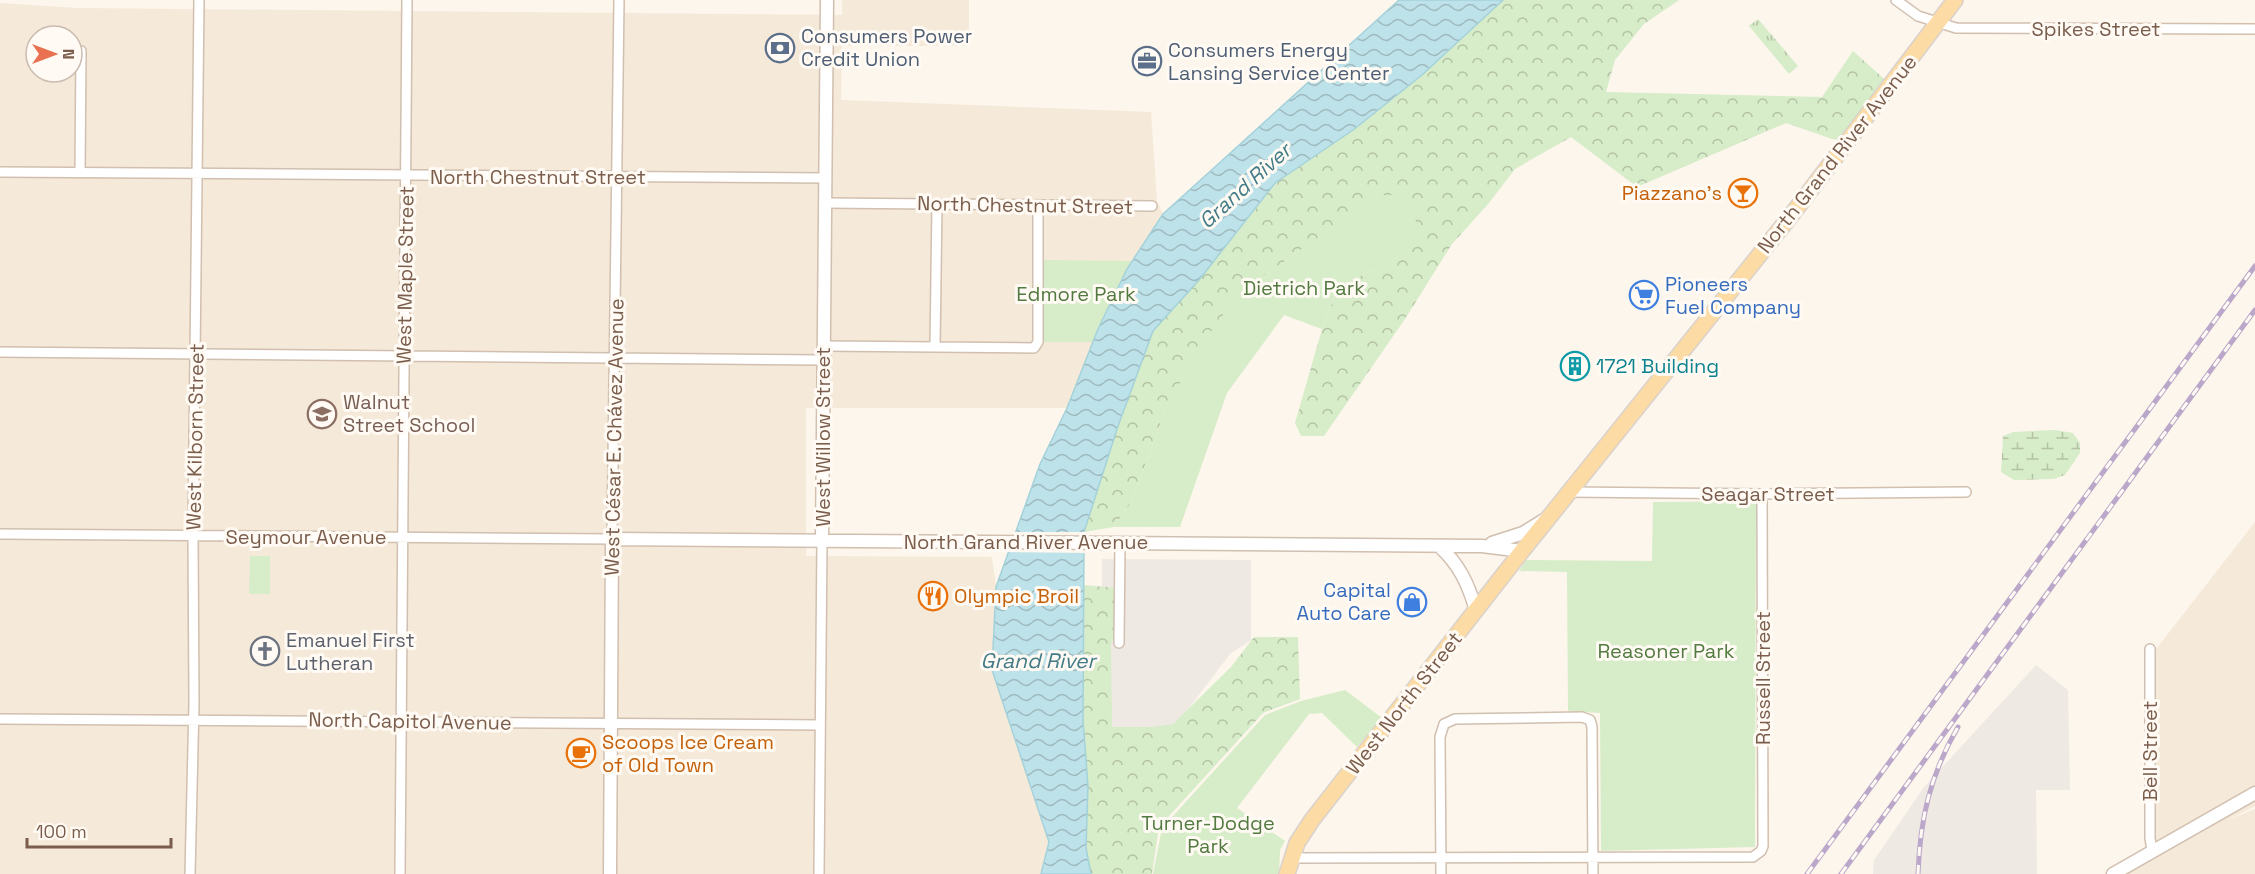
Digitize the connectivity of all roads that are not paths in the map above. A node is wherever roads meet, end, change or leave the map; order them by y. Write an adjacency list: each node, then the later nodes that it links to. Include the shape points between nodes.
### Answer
1 (199, 0): 12 (street, West Kilborn Street)
2 (407, 0): 13 (street, West Maple Street)
3 (619, 0): 14 (street, West César E. Chávez Avenue)
4 (827, 0): 15 (street, West Willow Street)
5 (1896, 0): 7 (street, Spikes Street, via 1918,16)
6 (1955, 0): 7 (main road, North Grand River Avenue)
7 (1937, 23): 8 (street, Spikes Street, via 1956,28); 27 (main road, North Grand River Avenue, via 1793,213)
8 (2255, 29)
9 (81, 84): 11 (street)
10 (0, 172): 11 (street, North Chestnut Street)
11 (80, 173): 12 (street, North Chestnut Street)
12 (197, 174): 13 (street, North Chestnut Street); 23 (street, West Kilborn Street)
13 (406, 176): 14 (street, North Chestnut Street); 24 (street, West Maple Street)
14 (617, 177): 15 (street, North Chestnut Street); 25 (street, West César E. Chávez Avenue)
15 (825, 178): 16 (street, West Willow Street)
16 (825, 203): 17 (street, North Chestnut Street); 20 (street, West Willow Street)
17 (937, 204): 18 (street, North Chestnut Street); 21 (street)
18 (1038, 205): 19 (street, North Chestnut Street); 21 (street, via 1038,342 1034,348)
19 (1152, 206)
20 (824, 346): 21 (street); 26 (street, West Willow Street)
21 (935, 347)
22 (0, 352): 23 (street)
23 (196, 355): 24 (street); 32 (street, West Kilborn Street)
24 (404, 356): 25 (street); 33 (street, West Maple Street)
25 (616, 358): 26 (street); 34 (street, West César E. Chávez Avenue)
26 (824, 360): 35 (street, West Willow Street)
27 (1570, 492): 29 (street, Seagar Street); 30 (main road, North Grand River Avenue)
28 (1966, 492): 29 (street, Seagar Street)
29 (1762, 494): 50 (street, Russell Street, via 1763,846 1753,857)
30 (1550, 516): 38 (street, via 1505,541); 39 (main road, North Grand River Avenue)
31 (0, 534): 32 (street, Seymour Avenue)
32 (193, 536): 33 (street, Seymour Avenue); 44 (street, West Kilborn Street)
33 (403, 537): 34 (street, Seymour Avenue); 45 (street, West Maple Street)
34 (612, 539): 35 (street, North Grand River Avenue); 46 (street, West César E. Chávez Avenue)
35 (822, 541): 36 (street, North Grand River Avenue); 47 (street, West Willow Street)
36 (1114, 543): 37 (street, North Grand River Avenue); 41 (street)
37 (1439, 546): 38 (street, North Grand River Avenue); 40 (street, via 1454,559)
38 (1482, 546): 39 (street, North Grand River Avenue)
39 (1522, 551): 40 (main road, West North Street)
40 (1476, 611): 51 (main road, West North Street, via 1312,820)
41 (1119, 643)
42 (2150, 650): 49 (street, Bell Street)
43 (0, 718): 44 (street, North Capitol Avenue)
44 (193, 719): 45 (street, North Capitol Avenue); 53 (street, West Kilborn Street)
45 (401, 721): 46 (street, North Capitol Avenue); 54 (street, West Maple Street)
46 (611, 723): 47 (street, North Capitol Avenue); 55 (street, West César E. Chávez Avenue)
47 (820, 725): 56 (street, West Willow Street)
48 (2255, 793): 49 (street)
49 (2152, 851): 60 (street)
50 (1593, 857): 52 (street); 52 (street, via 1592,728 1590,720 1582,717 1455,719 1444,724 1440,737); 59 (street)
51 (1292, 858): 52 (street); 57 (main road, West North Street)
52 (1440, 858): 58 (street)
53 (190, 874)
54 (400, 874)
55 (610, 874)
56 (819, 874)
57 (1287, 874)
58 (1441, 874)
59 (1593, 874)
60 (2113, 874)

